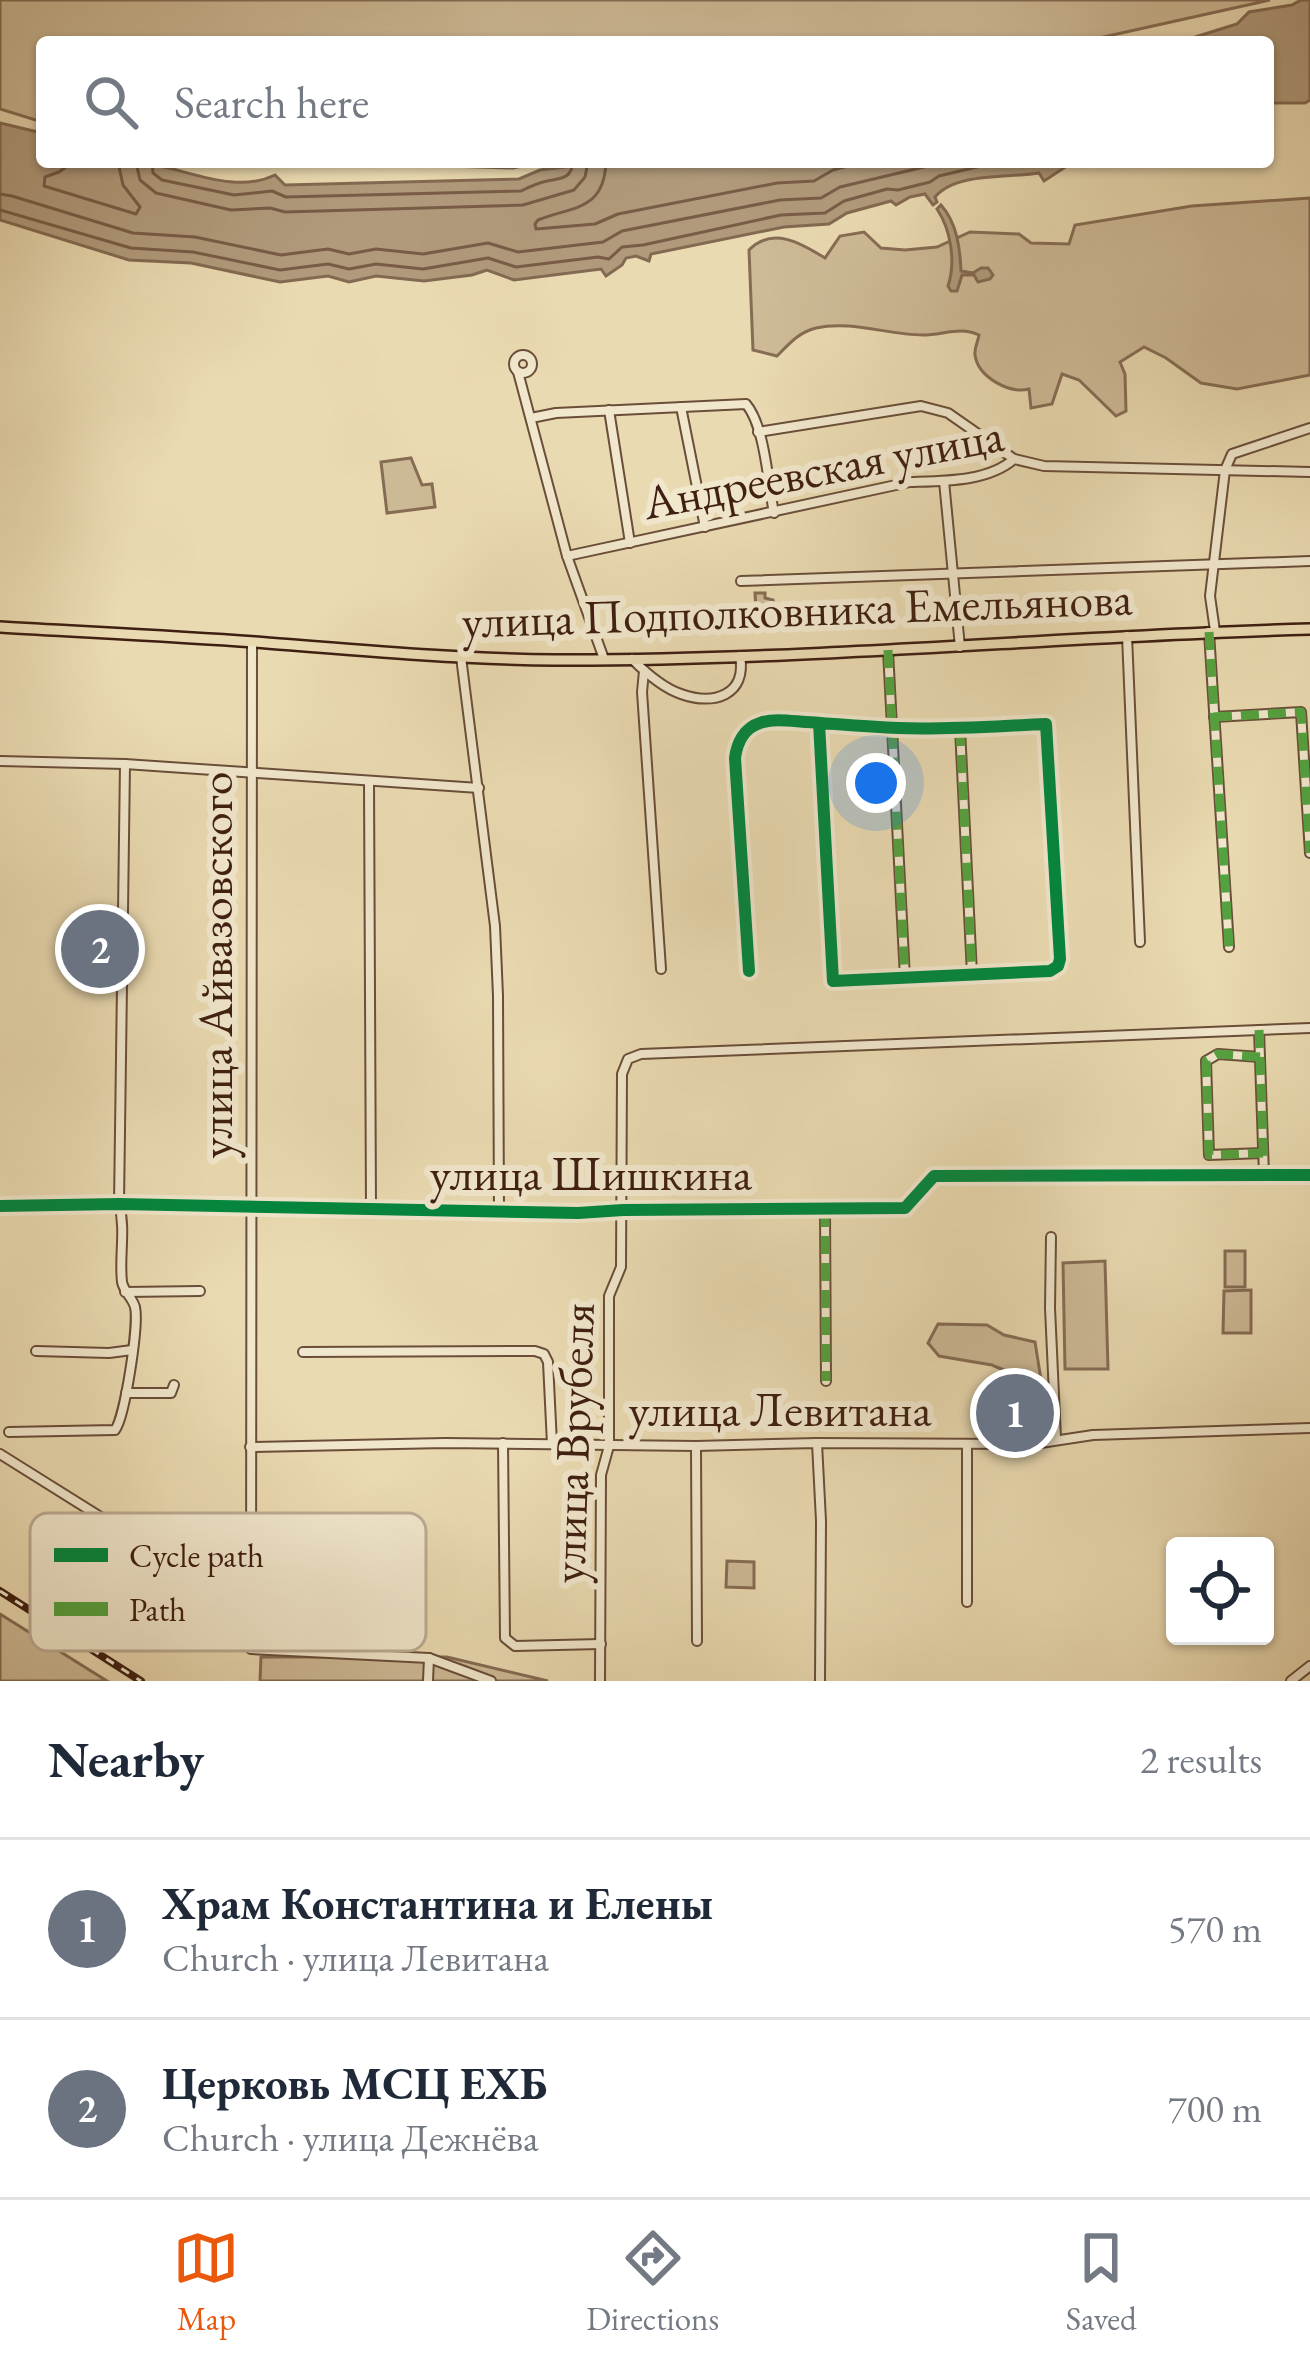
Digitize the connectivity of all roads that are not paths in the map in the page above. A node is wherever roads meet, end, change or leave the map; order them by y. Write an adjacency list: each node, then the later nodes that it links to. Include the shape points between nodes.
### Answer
1 (518, 372): 4 (street)
2 (681, 407): 3 (street); 6 (street, via 746,404); 12 (street)
3 (609, 410): 4 (street); 13 (street)
4 (531, 418): 14 (street)
5 (1310, 428): 8 (street, via 1232,454)
6 (758, 432): 7 (street, via 921,406 948,413); 11 (street)
7 (1014, 459): 8 (street, Андреевская улица); 10 (street, Андреевская улица, via 1001,470)
8 (1226, 470): 9 (street, Андреевская улица); 16 (street)
9 (1310, 472)
10 (944, 482): 11 (street, Андреевская улица, via 910,482); 17 (street)
11 (774, 513): 12 (street, Андреевская улица)
12 (705, 527): 13 (street, Андреевская улица)
13 (630, 543): 14 (street, Андреевская улица)
14 (567, 556): 28 (street)
15 (1310, 561): 16 (street)
16 (1215, 563): 17 (street); 21 (street)
17 (953, 572): 18 (street); 24 (street)
18 (741, 581)
19 (0, 627): 23 (main road, улица Подполковника Емельянова)
20 (1310, 629): 21 (main road, улица Подполковника Емельянова)
21 (1212, 632): 22 (main road, улица Подполковника Емельянова); 32 (street)
22 (1127, 634): 24 (main road, улица Подполковника Емельянова); 42 (street)
23 (252, 642): 27 (main road, улица Подполковника Емельянова); 38 (street, улица Айвазовского)
24 (960, 647): 25 (main road, улица Подполковника Емельянова)
25 (888, 650): 26 (main road, улица Подполковника Емельянова); 34 (street)
26 (740, 656): 29 (main road, улица Подполковника Емельянова); 30 (street, via 742,675 728,693 678,694)
27 (460, 657): 28 (main road, улица Подполковника Емельянова); 40 (street)
28 (604, 659): 29 (main road, улица Подполковника Емельянова)
29 (632, 659): 30 (street)
30 (644, 671): 44 (street)
31 (1305, 712): 32 (street); 41 (street)
32 (1214, 717): 43 (street)
33 (819, 723): 34 (street); 45 (street, via 758,723 736,745); 47 (street, via 833,981)
34 (892, 728): 35 (street); 47 (street)
35 (960, 728): 46 (street); 46 (street, via 1046,724 1060,959 1050,971)
36 (0, 761): 37 (street)
37 (125, 764): 38 (street); 54 (street)
38 (252, 773): 39 (street); 56 (street, улица Айвазовского)
39 (369, 782): 40 (street); 57 (street)
40 (479, 788): 60 (street, via 497,972)
41 (1310, 853)
42 (1140, 942)
43 (1228, 947)
44 (661, 969)
45 (749, 971)
46 (972, 974): 47 (street)
47 (905, 978)
48 (1310, 1028): 49 (street, улица Врубеля)
49 (1259, 1030): 50 (street); 59 (street, улица Врубеля, via 636,1055 622,1067)
50 (1260, 1057): 51 (street); 51 (street, via 1218,1054 1206,1061 1209,1155)
51 (1263, 1154): 52 (street)
52 (1264, 1175): 53 (street, улица Шишкина); 58 (street, улица Шишкина, via 934,1176 905,1208)
53 (1310, 1175)
54 (119, 1204): 55 (street, улица Шишкина); 56 (street, улица Шишкина); 63 (street)
55 (0, 1205)
56 (250, 1207): 57 (street, улица Шишкина); 79 (street, улица Айвазовского)
57 (371, 1208): 60 (street, улица Шишкина)
58 (825, 1209): 59 (street, улица Шишкина); 67 (street)
59 (622, 1210): 60 (street, улица Шишкина); 77 (street, улица Врубеля, via 621,1267 609,1301)
60 (499, 1211)
61 (1051, 1237): 72 (street)
62 (200, 1291): 63 (street)
63 (125, 1292): 64 (street, via 135,1306)
64 (132, 1349): 65 (street); 69 (street)
65 (36, 1351)
66 (303, 1352): 75 (street, via 544,1354)
67 (826, 1382)
68 (174, 1385): 69 (street, via 171,1394)
69 (126, 1393): 71 (street, via 118,1428)
70 (1310, 1428): 72 (street, улица Левитана)
71 (9, 1432)
72 (1056, 1439): 76 (street, улица Левитана)
73 (503, 1443): 75 (street, улица Левитана); 79 (street, улица Левитана); 85 (street, via 505,1638 515,1646)
74 (818, 1443): 76 (street, улица Левитана); 78 (street, улица Левитана); 92 (street)
75 (553, 1444): 77 (street, улица Левитана)
76 (968, 1444): 83 (street)
77 (609, 1446): 78 (street, улица Левитана); 85 (street, улица Врубеля, via 601,1474)
78 (695, 1446): 84 (street)
79 (250, 1447): 82 (street, улица Айвазовского)
80 (0, 1454): 81 (street)
81 (94, 1513)
82 (250, 1513)
83 (967, 1602)
84 (697, 1641)
85 (602, 1644): 91 (street, улица Врубеля)
86 (291, 1651): 87 (street, улица Айвазовского)
87 (429, 1658): 89 (street); 90 (street)
88 (1310, 1666): 93 (street)
89 (428, 1681)
90 (490, 1681)
91 (600, 1681)
92 (820, 1681)
93 (1292, 1681)

